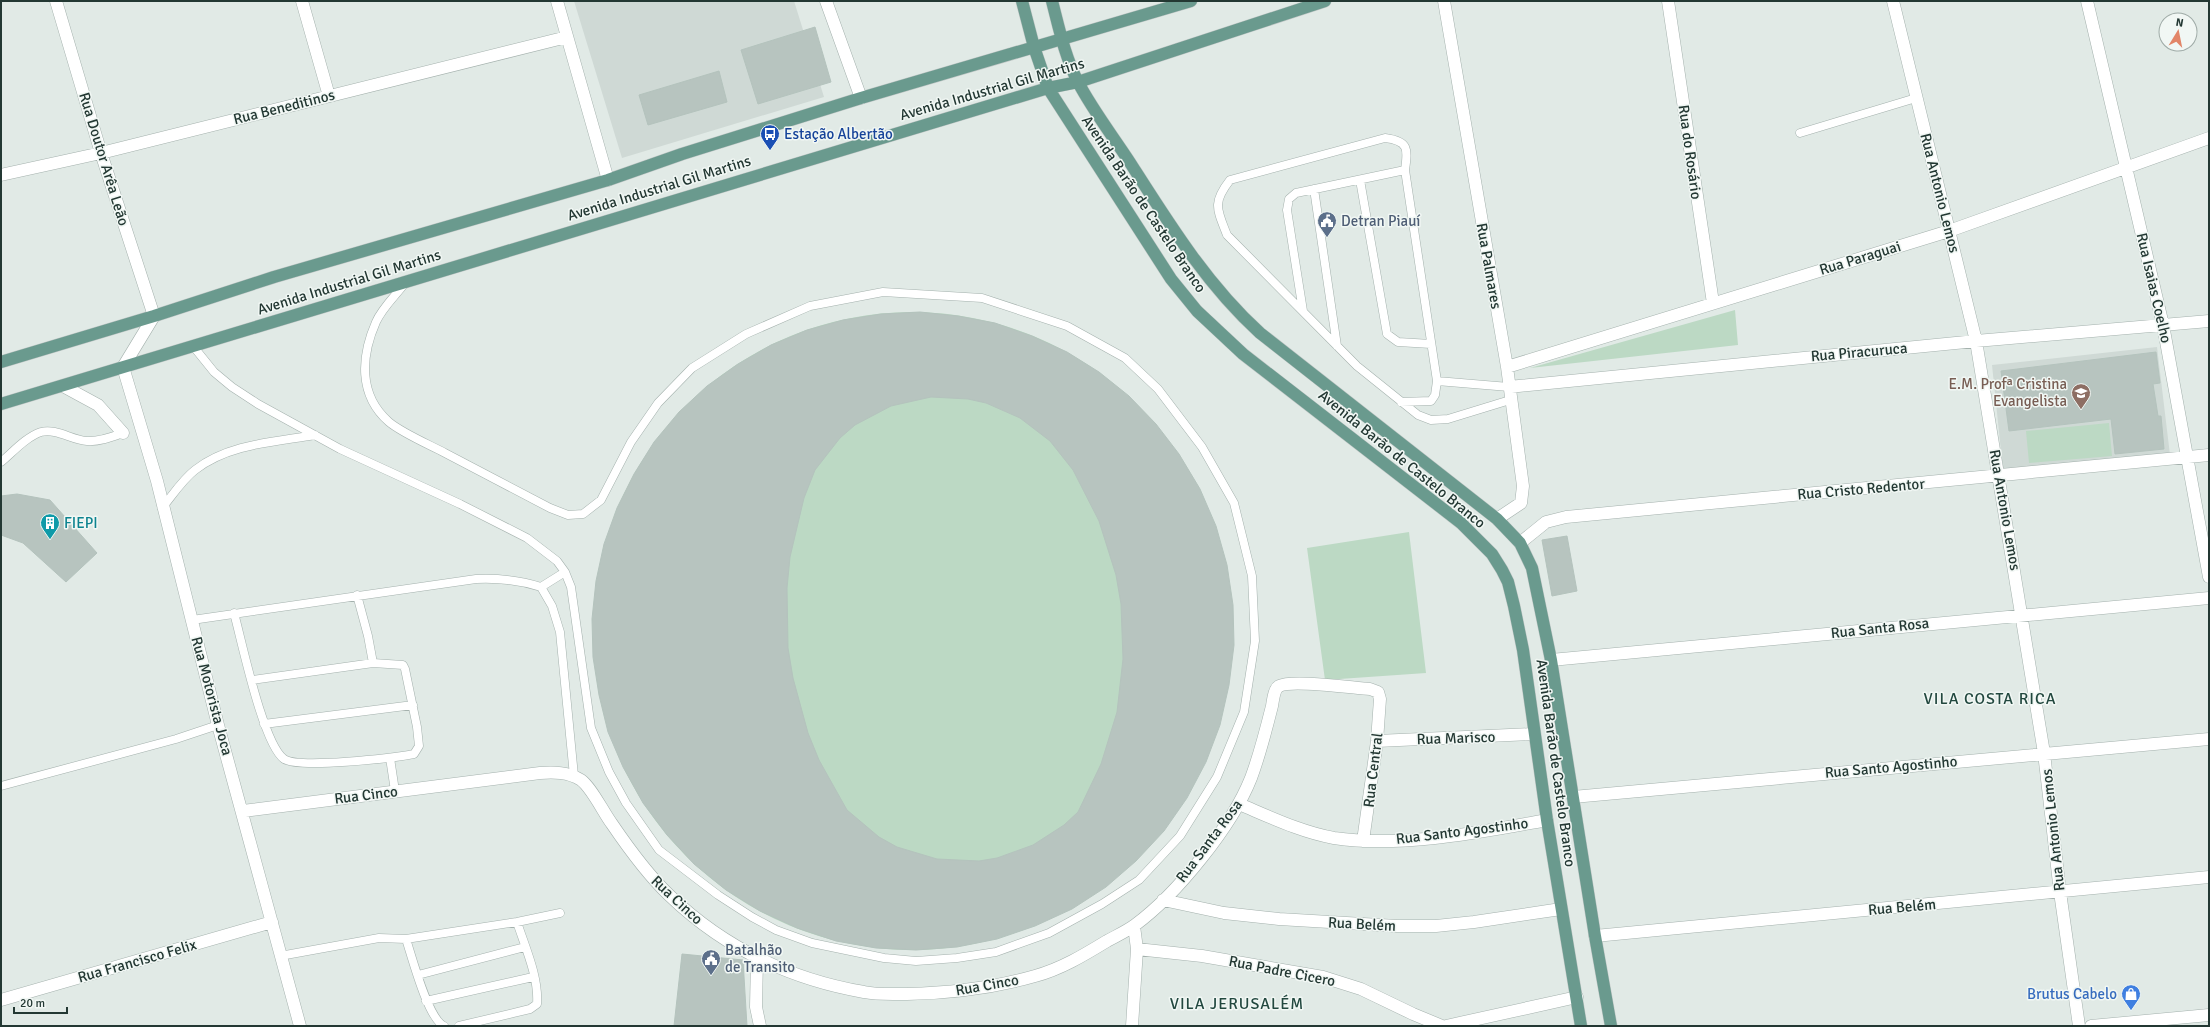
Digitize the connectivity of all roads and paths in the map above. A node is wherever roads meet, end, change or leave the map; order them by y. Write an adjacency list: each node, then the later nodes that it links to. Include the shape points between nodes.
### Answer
1 (56, 1): 24 (street, Rua Doutor Arêa Leão)
2 (302, 1): 19 (street)
3 (557, 1): 14 (street)
4 (826, 1): 20 (street)
5 (1022, 1): 16 (main road, Avenida Barão de Castelo Branco)
6 (1052, 1): 15 (main road, Avenida Barão de Castelo Branco)
7 (1191, 1): 13 (main road, Avenida Industrial Gil Martins)
8 (1325, 1): 17 (main road, Avenida Industrial Gil Martins)
9 (1444, 1): 43 (street, Rua Palmares)
10 (1668, 1): 33 (street, Rua do Rosário)
11 (1893, 1): 21 (street, Rua Antonio Lemos)
12 (2086, 1): 25 (street, Rua Isaias Coelho)
13 (1175, 3): 15 (main road, Avenida Industrial Gil Martins)
14 (567, 37): 19 (street, Rua Beneditinos); 28 (street)
15 (1062, 39): 16 (main road, Avenida Industrial Gil Martins); 17 (main road, Avenida Barão de Castelo Branco)
16 (1034, 48): 18 (main road, Avenida Barão de Castelo Branco); 20 (main road, Avenida Industrial Gil Martins)
17 (1078, 82): 18 (main road, Avenida Industrial Gil Martins); 58 (main road, Avenida Barão de Castelo Branco, via 1176,233 1211,283 1239,314 1274,345)
18 (1048, 88): 32 (main road, Avenida Industrial Gil Martins); 75 (main road, Avenida Barão de Castelo Branco, via 1171,279 1196,312 1243,354 1461,523 1492,554 1508,582 1514,606 1523,650)
19 (329, 96): 24 (street, Rua Beneditinos)
20 (861, 98): 28 (main road, Avenida Industrial Gil Martins)
21 (1916, 98): 22 (lane); 31 (street, Rua Antonio Lemos)
22 (1800, 133)
23 (2209, 138): 25 (street, Rua Paraguai)
24 (101, 153): 27 (street, Rua Beneditinos); 35 (street, Rua Doutor Arêa Leão)
25 (2126, 167): 31 (street, Rua Paraguai); 37 (street, Rua Isaias Coelho)
26 (1404, 170): 29 (lane); 34 (lane, via 1407,154 1405,146 1399,139 1385,138 1230,180 1220,193 1218,210 1227,235); 39 (lane)
27 (1, 175)
28 (608, 180): 35 (main road, Avenida Industrial Gil Martins, via 274,277)
29 (1360, 180): 30 (lane); 39 (lane, via 1387,334 1398,342)
30 (1314, 189): 34 (lane, via 1296,193 1289,200 1287,210); 41 (lane)
31 (1949, 231): 33 (street, Rua Paraguai); 38 (street, Rua Antonio Lemos)
32 (405, 282): 40 (main road, Avenida Industrial Gil Martins); 60 (lane, via 377,320 368,347 364,373 367,387 379,412 390,423 550,508 568,515 583,514 601,500 631,442 658,403 692,368 746,334 810,306 883,292 982,298 1066,326 1125,358 1158,389 1202,447 1234,503 1252,576 1255,641 1244,712 1217,777 1180,836 1139,880 1049,933 996,952 916,961 884,958 812,943 776,930 752,918 718,895 659,850 626,803 590,728 571,587)
33 (1713, 303): 43 (street, Rua Paraguai)
34 (1303, 311): 41 (lane)
35 (154, 316): 42 (main road, Avenida Industrial Gil Martins); 44 (street)
36 (2209, 321): 37 (street, Rua Piracuruca)
37 (2163, 325): 38 (street, Rua Piracuruca); 54 (street, Rua Isaias Coelho)
38 (1976, 341): 47 (street, Rua Piracuruca); 56 (street, Rua Antonio Lemos)
39 (1431, 344): 45 (lane)
40 (193, 346): 44 (main road, Avenida Industrial Gil Martins); 52 (lane, via 214,372 232,387)
41 (1337, 346): 49 (lane, via 1357,366)
42 (1, 362)
43 (1507, 366): 47 (street, Rua Palmares)
44 (123, 367): 46 (main road, Avenida Industrial Gil Martins); 57 (street, Rua Motorista Joca, via 157,481)
45 (1437, 382): 47 (lane); 49 (lane, via 1436,395 1431,401)
46 (63, 386): 50 (main road, Avenida Industrial Gil Martins); 51 (street, via 98,406)
47 (1508, 387): 48 (street, Rua Palmares)
48 (1510, 400): 49 (lane, via 1448,419 1431,420 1418,415); 58 (street, Rua Palmares, via 1523,486 1522,499 1520,504)
49 (1402, 402)
50 (1, 404)
51 (123, 433): 55 (lane, via 98,441 89,441 42,432)
52 (315, 435): 57 (lane, via 226,452 193,472); 60 (lane, via 526,538 547,552)
53 (2209, 455): 54 (street, Rua Cristo Redentor)
54 (2188, 457): 56 (street, Rua Cristo Redentor); 61 (street, Rua Isaias Coelho)
55 (1, 462)
56 (2000, 476): 59 (street, Rua Cristo Redentor, via 1566,517 1546,522); 66 (street, Rua Antonio Lemos)
57 (162, 508): 67 (street, Rua Motorista Joca)
58 (1497, 519): 59 (main road, Avenida Barão de Castelo Branco)
59 (1520, 543): 68 (main road, Avenida Barão de Castelo Branco, via 1532,568)
60 (565, 572): 62 (lane)
61 (2209, 577)
62 (541, 587): 63 (lane, via 502,578 476,578); 80 (lane, via 552,606 560,632)
63 (357, 595): 65 (lane); 69 (lane, via 368,636)
64 (2209, 598): 66 (street, Rua Santa Rosa)
65 (234, 613): 67 (lane); 70 (lane)
66 (2023, 614): 68 (street, Rua Santa Rosa); 78 (street, Rua Antonio Lemos)
67 (192, 620): 74 (street, Rua Motorista Joca)
68 (1551, 660): 83 (main road, Avenida Barão de Castelo Branco)
69 (372, 664): 70 (lane); 72 (lane, via 402,666 405,669)
70 (252, 680): 73 (lane)
71 (1380, 699): 77 (street, Rua Central); 84 (street, Rua Santa Rosa, via 1376,690 1370,689 1297,683 1276,688 1264,742)
72 (413, 705): 73 (lane); 79 (lane, via 419,746 414,754)
73 (264, 724): 79 (lane, via 277,754 286,760 312,763)
74 (218, 725): 81 (lane, via 176,739); 85 (street, Rua Motorista Joca)
75 (1534, 734): 77 (street, Rua Marisco); 86 (main road, Avenida Barão de Castelo Branco)
76 (2209, 739): 78 (street, Rua Santo Agostinho)
77 (1377, 741): 87 (street, Rua Central)
78 (2044, 753): 83 (street, Rua Santo Agostinho); 89 (street, Rua Antonio Lemos)
79 (390, 758): 82 (lane)
80 (574, 776): 82 (street, Rua Cinco, via 558,772 540,773); 101 (street, Rua Cinco, via 585,783 624,842 668,894 710,930)
81 (1, 786)
82 (395, 791): 85 (street, Rua Cinco)
83 (1573, 797): 96 (main road, Avenida Barão de Castelo Branco)
84 (1240, 804): 87 (street, Rua Santo Agostinho, via 1308,831); 90 (street, Rua Santa Rosa, via 1191,869)
85 (243, 811): 93 (street, Rua Motorista Joca)
86 (1547, 820): 87 (street, Rua Santo Agostinho, via 1444,836); 91 (main road, Avenida Barão de Castelo Branco)
87 (1363, 841)
88 (2209, 877): 89 (street, Rua Belém)
89 (2060, 892): 96 (street, Rua Belém); 117 (street, Rua Antonio Lemos)
90 (1162, 900): 91 (street, Rua Belém, via 1224,913 1396,926 1466,923); 95 (street, Rua Santa Rosa)
91 (1561, 909): 104 (main road, Avenida Barão de Castelo Branco)
92 (560, 913): 94 (lane)
93 (272, 922): 100 (street, Rua Motorista Joca); 105 (street, Rua Francisco Felix)
94 (518, 922): 97 (lane); 98 (lane)
95 (1134, 926): 99 (street); 101 (street, Rua Cinco, via 1057,969 1034,977 967,991 932,994 864,992 794,973)
96 (1595, 936): 116 (main road, Avenida Barão de Castelo Branco)
97 (406, 939): 100 (lane, via 379,938); 102 (lane)
98 (525, 947): 102 (lane); 103 (lane)
99 (1137, 949): 112 (street); 113 (street, Rua Padre Cicero, via 1202,956 1323,977 1361,989)
100 (280, 956): 108 (street, Rua Motorista Joca)
101 (756, 959): 111 (street, via 756,1007)
102 (418, 974): 106 (lane)
103 (533, 977): 106 (lane); 110 (lane, via 537,1004 530,1009)
104 (1577, 997): 114 (street); 115 (main road, Avenida Barão de Castelo Branco)
105 (1, 1000)
106 (426, 1001): 109 (lane, via 438,1024)
107 (2209, 1015): 118 (street)
108 (300, 1026)
109 (444, 1026)
110 (459, 1026)
111 (760, 1026)
112 (1132, 1026)
113 (1442, 1026)
114 (1446, 1026)
115 (1581, 1026)
116 (1611, 1026)
117 (2079, 1026)
118 (2091, 1026)

